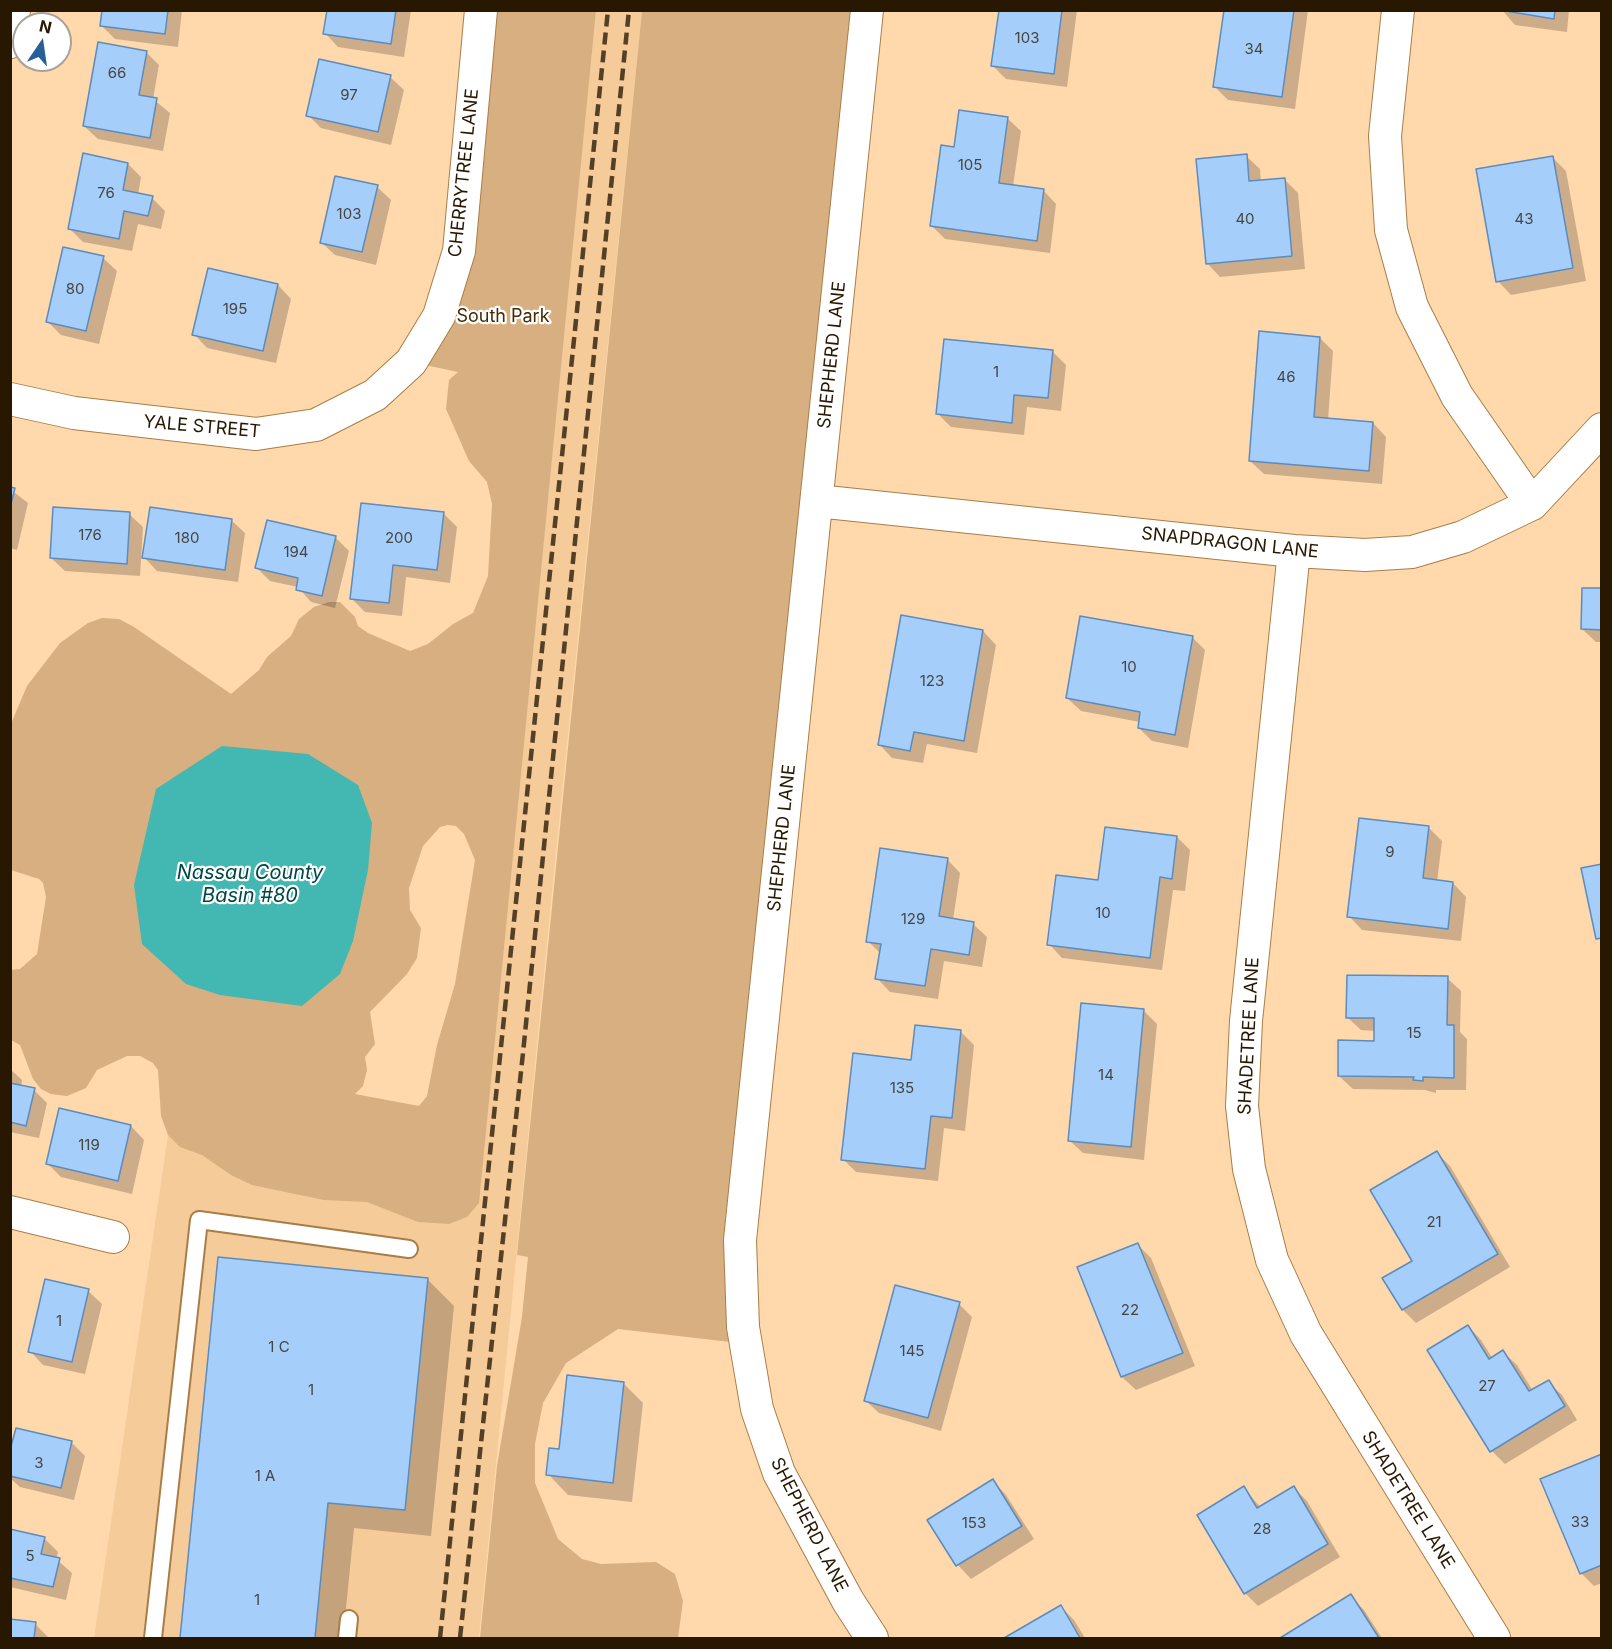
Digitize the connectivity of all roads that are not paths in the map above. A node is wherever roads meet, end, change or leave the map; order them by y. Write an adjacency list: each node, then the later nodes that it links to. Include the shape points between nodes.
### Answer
1 (14, 10): 5 (street)
2 (481, 10): 6 (street, CHERRYTREE LANE, via 459,251 439,316 411,362)
3 (867, 10): 9 (street, SHEPHERD LANE)
4 (1398, 10): 10 (street, via 1385,136 1391,230 1412,307 1457,396)
5 (10, 42)
6 (385, 386): 7 (street, YALE STREET, via 316,425 256,434 74,413)
7 (10, 399)
8 (1602, 429): 10 (street, SNAPDRAGON LANE)
9 (817, 501): 11 (street, SNAPDRAGON LANE); 18 (street, SHEPHERD LANE, via 740,1240 743,1327 757,1409 779,1473)
10 (1532, 504): 11 (street, SNAPDRAGON LANE, via 1463,537 1412,552 1365,555)
11 (1294, 551): 19 (street, SHADETREE LANE, via 1246,1021 1242,1106 1249,1169 1272,1260 1306,1334)
12 (10, 1212): 13 (street)
13 (113, 1237)
14 (409, 1249): 16 (lane, via 199,1220)
15 (349, 1619): 17 (lane)
16 (153, 1638)
17 (347, 1638)
18 (872, 1638)
19 (1494, 1638)

